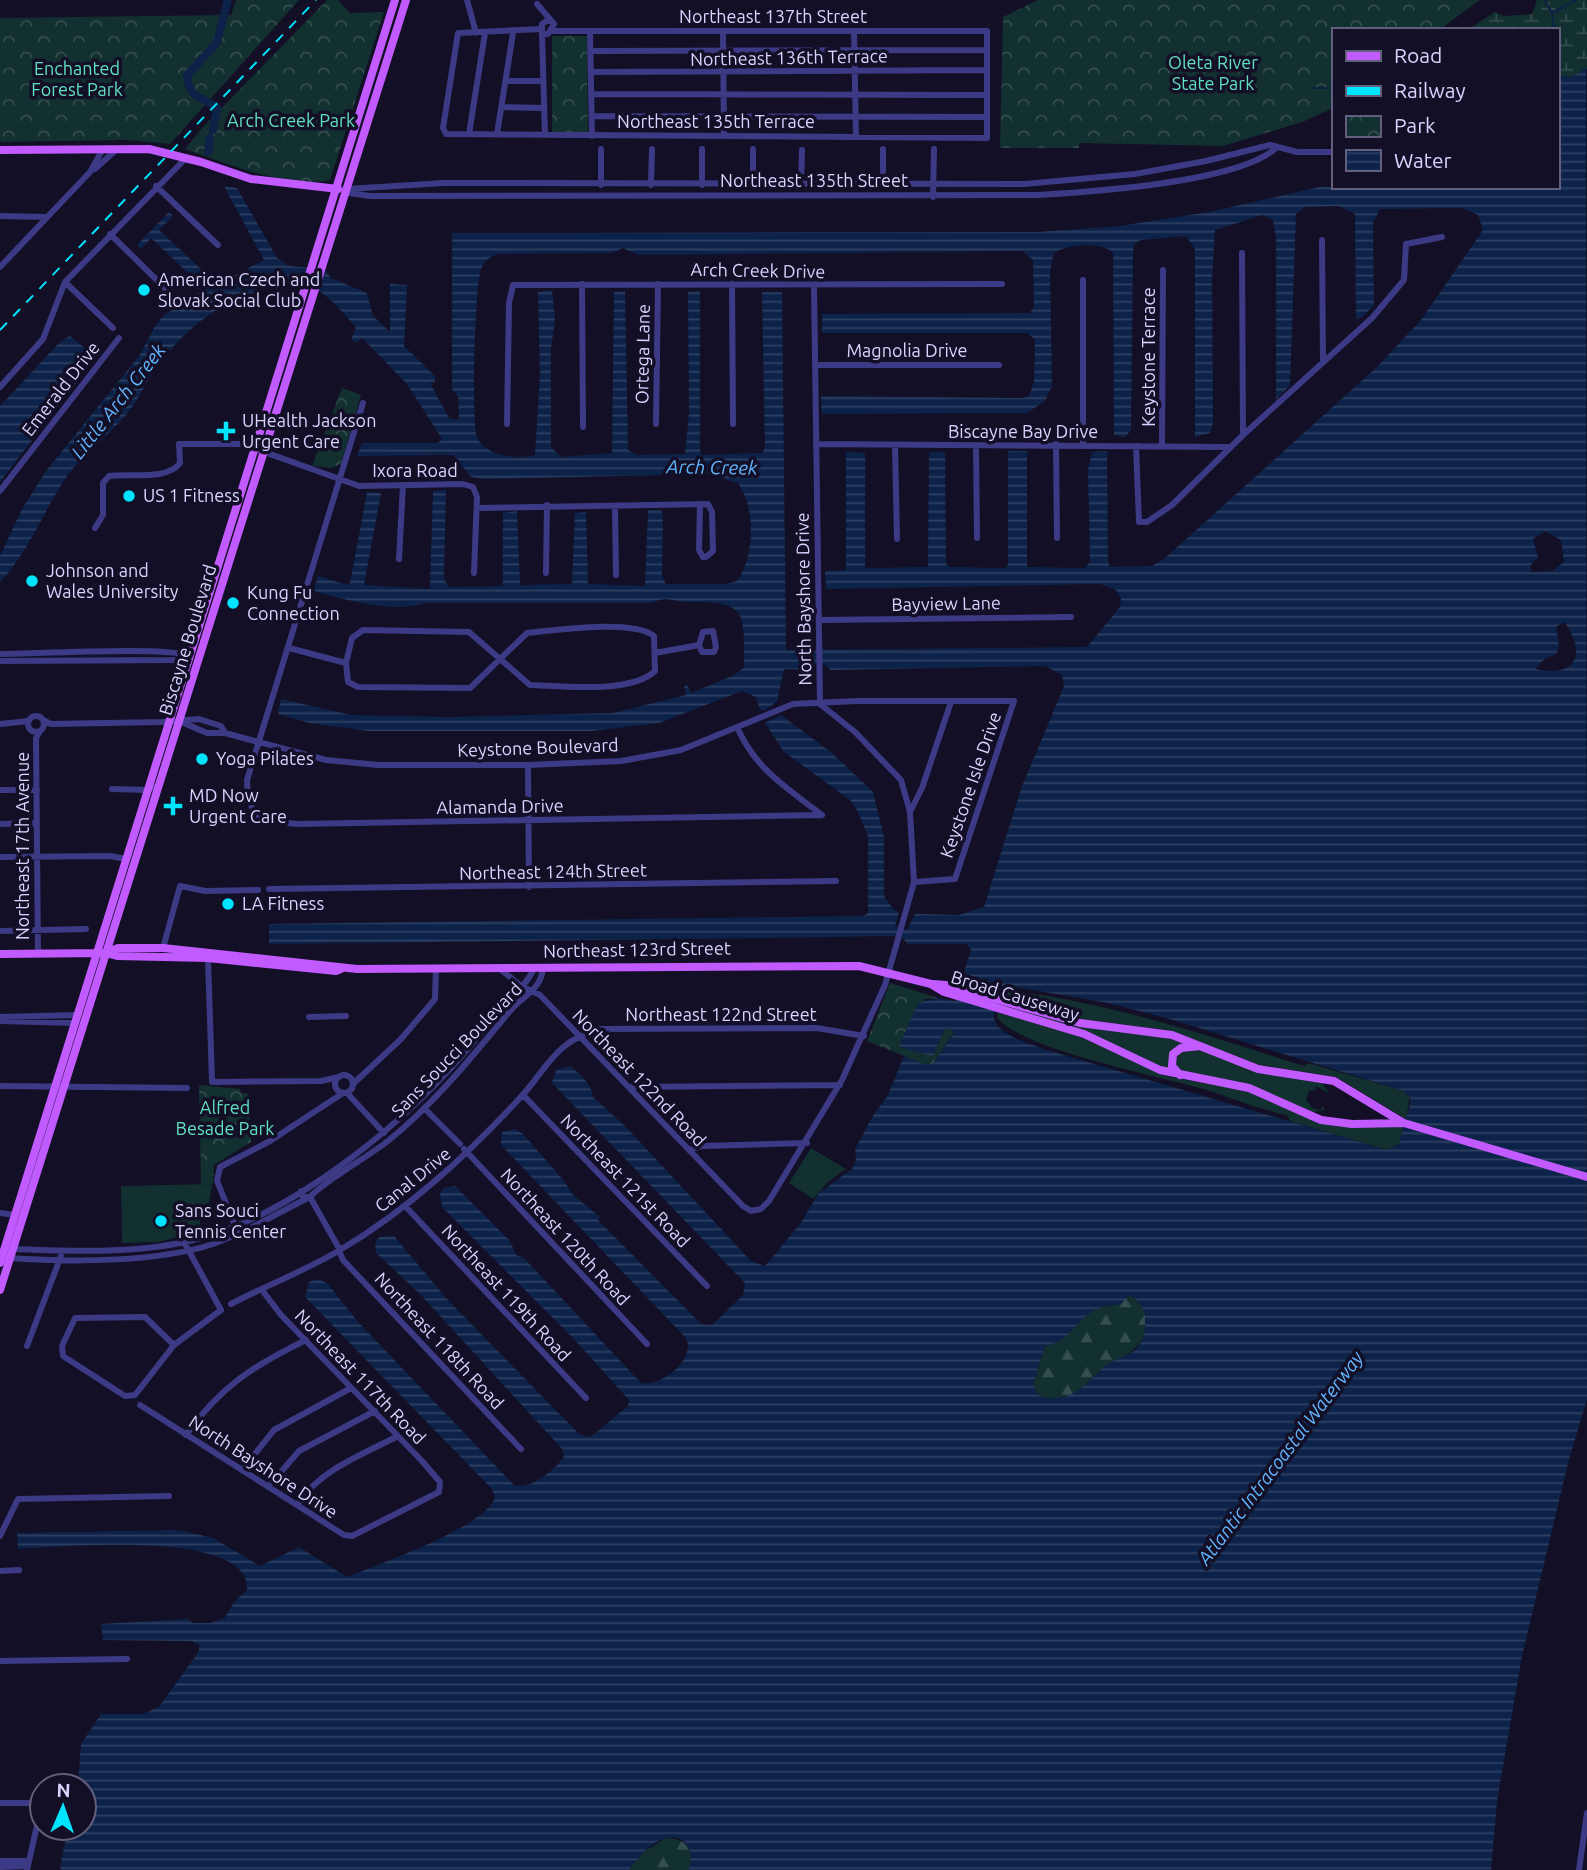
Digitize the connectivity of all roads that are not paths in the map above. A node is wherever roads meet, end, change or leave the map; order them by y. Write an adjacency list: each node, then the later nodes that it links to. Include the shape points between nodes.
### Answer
1 (395, 0): 22 (main road, Biscayne Boulevard)
2 (407, 0): 23 (main road, Biscayne Boulevard)
3 (467, 0): 9 (street)
4 (536, 2): 5 (street)
5 (546, 28): 8 (street, Northeast 137th Street); 11 (street, Northeast 137th Street); 21 (street)
6 (723, 31): 7 (street, Northeast 137th Street); 8 (street, Northeast 137th Street); 14 (street)
7 (854, 31): 12 (street, Northeast 137th Street, via 987,31); 15 (street)
8 (590, 32): 13 (street)
9 (476, 33): 10 (street, Northeast 137th Street); 34 (street, Northeast 137th Street, via 458,33 443,128)
10 (485, 33): 11 (street, Northeast 137th Street); 35 (street)
11 (513, 33): 20 (street)
12 (987, 50): 15 (street); 16 (street)
13 (591, 51): 14 (street); 18 (street)
14 (724, 51): 15 (street); 19 (street)
15 (855, 51): 17 (street)
16 (987, 70): 17 (street, Northeast 136th Terrace); 27 (street)
17 (855, 71): 19 (street, Northeast 136th Terrace); 26 (street)
18 (592, 72): 19 (street, Northeast 136th Terrace); 25 (street)
19 (724, 73): 24 (street)
20 (506, 81): 21 (street); 28 (street)
21 (544, 81): 29 (street)
22 (368, 86): 23 (main road); 71 (main road, Biscayne Boulevard)
23 (379, 89): 72 (main road, Biscayne Boulevard)
24 (724, 93): 25 (street); 26 (street); 30 (street)
25 (592, 94): 31 (street)
26 (855, 94): 27 (street); 32 (street)
27 (987, 95): 33 (street)
28 (502, 107): 29 (street); 36 (street)
29 (544, 108): 37 (street)
30 (724, 116): 31 (street); 32 (street); 39 (street)
31 (592, 117): 38 (street)
32 (856, 117): 33 (street); 40 (street)
33 (987, 117): 40 (street, Northeast 135th Terrace, via 987,138)
34 (446, 134): 35 (street, Northeast 135th Terrace)
35 (469, 134): 36 (street, Northeast 135th Terrace)
36 (497, 134): 37 (street, Northeast 135th Terrace)
37 (545, 134): 38 (street, Northeast 135th Terrace)
38 (592, 136): 39 (street, Northeast 135th Terrace)
39 (724, 136): 40 (street, Northeast 135th Terrace)
40 (856, 137)
41 (1277, 147): 53 (street, Northeast 135th Street); 54 (street, Northeast 135th Street); 58 (street, Northeast 135th Street)
42 (103, 149): 43 (main road, Northeast 135th Street); 50 (main road, Northeast 135th Street); 59 (street)
43 (117, 149): 51 (main road, Northeast 135th Street); 59 (street)
44 (601, 149): 65 (street)
45 (652, 149): 66 (street)
46 (702, 149): 67 (street)
47 (753, 149): 68 (street)
48 (883, 149): 64 (street)
49 (934, 149): 69 (street)
50 (0, 150)
51 (152, 150): 55 (main road, Northeast 135th Street); 57 (main road, Northeast 135th Street, via 173,150)
52 (802, 150): 63 (street)
53 (1249, 152): 58 (street); 61 (street, Northeast 135th Street)
54 (1332, 152)
55 (177, 156): 56 (main road, Northeast 135th Street); 60 (street)
56 (186, 158): 57 (main road, Northeast 135th Street); 60 (street)
57 (201, 162): 71 (main road, Northeast 135th Street, via 251,180)
58 (1251, 163): 73 (street, Northeast 135th Street)
59 (91, 172): 79 (street)
60 (170, 173): 70 (street)
61 (1090, 179): 69 (street, Northeast 135th Street); 73 (street)
62 (774, 184): 63 (street, Northeast 135th Street); 68 (street, Northeast 135th Street); 75 (street)
63 (801, 184): 64 (street, Northeast 135th Street)
64 (883, 184): 69 (street, Northeast 135th Street)
65 (604, 185): 66 (street, Northeast 135th Street); 72 (street, Northeast 135th Street, via 444,183); 74 (street)
66 (651, 185): 67 (street, Northeast 135th Street)
67 (702, 185): 68 (street, Northeast 135th Street)
68 (753, 185)
69 (933, 185): 76 (street)
70 (156, 186): 81 (street); 84 (street)
71 (335, 189): 72 (main road, Northeast 135th Street); 117 (main road, Biscayne Boulevard)
72 (345, 189): 74 (street, Northeast 135th Street, via 363,196); 118 (main road, Biscayne Boulevard)
73 (1090, 191): 76 (street, Northeast 135th Street)
74 (606, 196): 75 (street, Northeast 135th Street)
75 (773, 196): 76 (street, Northeast 135th Street)
76 (933, 197)
77 (0, 216): 78 (street)
78 (20, 216): 79 (street); 80 (street, via 28,222)
79 (47, 217): 80 (street)
80 (31, 234): 86 (street)
81 (110, 234): 89 (street); 95 (street)
82 (1442, 237): 98 (street, via 1406,244 1404,280 1372,318)
83 (1322, 240): 98 (street)
84 (218, 245)
85 (1242, 253): 107 (street)
86 (0, 267)
87 (1163, 270): 112 (street, Keystone Terrace)
88 (1083, 280): 111 (street)
89 (65, 282): 96 (street); 101 (street, via 43,340)
90 (582, 284): 91 (street, Arch Creek Drive); 103 (street, Arch Creek Drive, via 513,285); 106 (street)
91 (658, 284): 92 (street, Arch Creek Drive); 104 (street, Ortega Lane)
92 (732, 284): 94 (street, Arch Creek Drive); 105 (street)
93 (1002, 284): 94 (street, Arch Creek Drive)
94 (814, 286): 99 (street, North Bayshore Drive)
95 (168, 291)
96 (113, 328)
97 (119, 338): 122 (street, Emerald Drive)
98 (1324, 362): 107 (street)
99 (816, 365): 100 (street, Magnolia Drive); 108 (street, North Bayshore Drive)
100 (999, 365)
101 (0, 387)
102 (363, 403): 120 (street)
103 (508, 424)
104 (656, 424)
105 (733, 424)
106 (583, 427)
107 (1243, 435): 116 (street)
108 (817, 444): 109 (street, Biscayne Bay Drive); 136 (street, North Bayshore Drive)
109 (895, 444): 115 (street, Biscayne Bay Drive); 130 (street)
110 (1056, 444): 111 (street, Biscayne Bay Drive); 115 (street, Biscayne Bay Drive); 129 (street)
111 (1083, 445): 114 (street, Biscayne Bay Drive)
112 (1163, 445): 113 (street, Biscayne Bay Drive); 114 (street, Biscayne Bay Drive)
113 (1213, 445): 116 (street, Biscayne Bay Drive); 119 (street)
114 (1136, 446): 119 (street, via 1139,522 1147,522 1172,505)
115 (976, 447): 128 (street)
116 (1230, 447): 119 (street)
117 (253, 448): 118 (street, Ixora Road); 127 (street, Ixora Road, via 180,444 180,463 175,468 106,478 103,515); 137 (main road, Biscayne Boulevard)
118 (263, 451): 120 (street, Ixora Road); 140 (main road, Biscayne Boulevard)
119 (1219, 458)
120 (340, 478): 121 (street, Ixora Road, via 359,486); 139 (street)
121 (403, 485): 126 (street, Ixora Road, via 473,487); 131 (street)
122 (0, 491)
123 (704, 504): 123 (street, via 700,554 706,557 713,551 712,512); 125 (street)
124 (547, 505): 125 (street); 126 (street); 133 (street)
125 (615, 507): 134 (street)
126 (477, 508): 132 (street)
127 (95, 528)
128 (977, 538)
129 (1057, 538)
130 (897, 539)
131 (399, 559)
132 (474, 573)
133 (545, 573)
134 (616, 575)
135 (1071, 617): 136 (street, Bayview Lane)
136 (820, 620): 152 (street, North Bayshore Drive)
137 (196, 633): 140 (main road); 143 (main road, Biscayne Boulevard)
138 (699, 645): 141 (street)
139 (289, 648): 147 (street); 164 (street)
140 (200, 653): 148 (main road, Biscayne Boulevard)
141 (655, 653): 144 (street, via 654,636 646,630 568,629 527,633); 144 (street, via 655,671 646,680 594,687 530,685)
142 (0, 654): 145 (street)
143 (189, 656): 145 (street); 148 (main road); 156 (main road, Biscayne Boulevard)
144 (501, 659): 147 (street, via 470,688 358,687 348,682); 147 (street, via 469,632 363,630 352,638)
145 (37, 660): 146 (street)
146 (0, 661)
147 (346, 663)
148 (192, 678): 155 (main road, Biscayne Boulevard)
149 (1014, 701): 151 (street, Keystone Boulevard); 179 (street, Keystone Isle Drive, via 955,879)
150 (839, 702): 151 (street, Keystone Boulevard); 152 (street, Keystone Boulevard); 154 (street)
151 (951, 702): 171 (street)
152 (820, 704): 154 (street, North Bayshore Drive); 160 (street, Keystone Boulevard, via 793,704)
153 (38, 717): 158 (street); 159 (street); 161 (street)
154 (837, 718): 171 (street, North Bayshore Drive, via 901,780)
155 (179, 721): 156 (street); 162 (street, Keystone Boulevard, via 207,733); 162 (street, Keystone Boulevard, via 212,721); 166 (main road, Biscayne Boulevard)
156 (168, 722): 158 (street); 170 (main road, Biscayne Boulevard)
157 (0, 724): 159 (street)
158 (51, 724): 161 (street)
159 (30, 726): 161 (street); 163 (street, Northeast 17th Avenue)
160 (737, 727): 165 (street, Keystone Boulevard, via 681,750 621,761); 172 (street, Alamanda Drive, via 748,752 822,815)
161 (41, 730): 163 (street, Northeast 17th Avenue)
162 (225, 733): 164 (street, Keystone Boulevard)
163 (37, 738): 169 (street, Northeast 17th Avenue)
164 (258, 742): 165 (street, Keystone Boulevard, via 326,760 378,765); 172 (street, Alamanda Drive, via 247,780 247,802 267,822)
165 (528, 765): 172 (street)
166 (159, 785): 170 (street); 183 (main road, Biscayne Boulevard)
167 (111, 789): 170 (street)
168 (0, 790): 169 (street)
169 (37, 790): 173 (street, Northeast 17th Avenue)
170 (147, 790): 177 (main road, Biscayne Boulevard)
171 (910, 812): 179 (street, North Bayshore Drive)
172 (527, 821): 180 (street)
173 (37, 823): 174 (street); 175 (street, Northeast 17th Avenue)
174 (0, 824)
175 (38, 856): 176 (street); 177 (street); 185 (street, Northeast 17th Avenue)
176 (0, 857)
177 (126, 859): 190 (main road, Biscayne Boulevard)
178 (836, 881): 180 (street, Northeast 124th Street)
179 (914, 882): 199 (street, North Bayshore Drive)
180 (529, 887): 181 (street, Northeast 124th Street)
181 (269, 889)
182 (258, 890): 188 (street, via 205,891 180,886)
183 (114, 928): 187 (main road); 191 (main road, Biscayne Boulevard)
184 (86, 929): 185 (street)
185 (38, 930): 186 (street); 189 (street, Northeast 17th Avenue)
186 (0, 931)
187 (127, 948): 188 (main road, Northeast 123rd Street); 191 (main road, Northeast 123rd Street)
188 (166, 948): 193 (main road); 195 (main road, Northeast 123rd Street)
189 (38, 953): 190 (main road, Northeast 123rd Street); 192 (main road, Northeast 123rd Street)
190 (96, 953): 191 (main road, Northeast 123rd Street); 209 (main road, Biscayne Boulevard)
191 (106, 953): 193 (main road, Northeast 123rd Street); 218 (main road, Biscayne Boulevard)
192 (0, 954)
193 (155, 956): 194 (main road, Northeast 123rd Street)
194 (208, 958): 195 (main road, Northeast 123rd Street); 214 (street, via 210,1080)
195 (264, 959): 197 (main road, Northeast 123rd Street, via 336,971)
196 (538, 967): 198 (main road, Northeast 123rd Street); 199 (main road, Northeast 123rd Street, via 842,964); 202 (street, Sans Soucci Boulevard); 203 (street, Sans Soucci Boulevard, via 540,983)
197 (436, 968): 198 (main road, Northeast 123rd Street); 220 (street, via 435,999 401,1039)
198 (499, 968): 200 (street, Northeast 122nd Road)
199 (890, 972): 201 (main road, Northeast 123rd Street); 211 (street, North Bayshore Drive)
200 (511, 978): 202 (street, Northeast 122nd Road); 205 (street)
201 (931, 984): 204 (main road, Broad Causeway)
202 (523, 987): 203 (street, Northeast 122nd Road); 205 (street, Sans Soucci Boulevard)
203 (533, 991): 210 (street, Northeast 122nd Road); 225 (street, Sans Soucci Boulevard, via 511,1009)
204 (1004, 1005): 212 (main road, Broad Causeway, via 1072,1021 1155,1031); 213 (main road, Broad Causeway)
205 (500, 1008): 224 (street, Sans Soucci Boulevard)
206 (346, 1016): 207 (street)
207 (309, 1017)
208 (2, 1019): 209 (street)
209 (75, 1019): 218 (main road, Biscayne Boulevard)
210 (578, 1035): 211 (street, Northeast 122nd Street, via 601,1030 817,1028); 221 (street, Northeast 122nd Road); 222 (street, Canal Drive, via 559,1048)
211 (864, 1035): 215 (street, North Bayshore Drive)
212 (1203, 1046): 213 (main road, via 1181,1048 1173,1054 1173,1068); 228 (main road, Broad Causeway, via 1258,1069 1335,1081)
213 (1183, 1076): 228 (main road, Broad Causeway, via 1242,1086 1328,1121)
214 (321, 1081): 220 (street); 220 (street, via 340,1077)
215 (840, 1084): 221 (street); 231 (street, North Bayshore Drive)
216 (27, 1085): 217 (street); 218 (street); 223 (street, via 47,1089)
217 (0, 1086)
218 (60, 1087): 219 (street); 223 (main road, Biscayne Boulevard); 235 (main road, Biscayne Boulevard)
219 (187, 1087)
220 (345, 1087): 229 (street); 242 (street, via 270,1141 220,1167 217,1179)
221 (629, 1087): 233 (street, Northeast 122nd Road)
222 (523, 1095): 232 (street, Canal Drive); 249 (street, Northeast 121st Road)
223 (52, 1098): 234 (main road, Biscayne Boulevard)
224 (418, 1102): 225 (street, Northeast 120th Road); 229 (street, Sans Soucci Boulevard)
225 (425, 1109): 227 (street, Northeast 120th Road); 230 (street, Sans Soucci Boulevard)
226 (446, 1116): 227 (street)
227 (439, 1123): 232 (street, Northeast 120th Road)
228 (1404, 1123): 236 (main road, Broad Causeway)
229 (384, 1132): 230 (street); 237 (street, Sans Soucci Boulevard)
230 (390, 1140): 237 (street, Sans Soucci Boulevard)
231 (807, 1143): 233 (street); 239 (street, North Bayshore Drive, via 767,1204)
232 (464, 1149): 238 (street, Canal Drive); 254 (street, Northeast 120th Road)
233 (689, 1150): 239 (street, Northeast 122nd Road, via 743,1206)
234 (33, 1156): 235 (main road); 241 (main road, Biscayne Boulevard)
235 (36, 1176): 247 (main road, Biscayne Boulevard)
236 (1587, 1177)
237 (309, 1194): 242 (street); 242 (street, Northeast 118th Road, via 301,1191); 245 (street, Northeast 118th Road)
238 (406, 1207): 245 (street, Canal Drive); 258 (street, Northeast 119th Road)
239 (755, 1211)
240 (0, 1213): 241 (street)
241 (15, 1215): 247 (main road, Biscayne Boulevard)
242 (237, 1230): 243 (street); 246 (street)
243 (184, 1242): 244 (street, via 142,1248); 246 (street)
244 (62, 1249): 247 (street); 248 (street)
245 (339, 1250): 251 (street, Canal Drive); 263 (street, Northeast 118th Road, via 343,1260)
246 (187, 1251): 248 (street); 255 (street, via 221,1310)
247 (6, 1255): 248 (street); 250 (main road, Biscayne Boulevard)
248 (60, 1258): 256 (street)
249 (707, 1286)
250 (0, 1290)
251 (262, 1290): 252 (street, Canal Drive); 253 (street, Northeast 117th Road)
252 (231, 1304)
253 (306, 1340): 257 (street, Northeast 117th Road); 261 (street, via 233,1381)
254 (647, 1344)
255 (174, 1345): 255 (street, via 130,1398 63,1356 62,1346 75,1318 145,1317)
256 (27, 1346)
257 (351, 1388): 260 (street, Northeast 117th Road); 264 (street, via 274,1430)
258 (586, 1398)
259 (140, 1405): 261 (street, North Bayshore Drive)
260 (375, 1411): 262 (street, Northeast 117th Road); 266 (street, via 299,1451)
261 (186, 1435): 264 (street, North Bayshore Drive)
262 (398, 1436): 265 (street, Northeast 117th Road); 268 (street, via 327,1472)
263 (521, 1449)
264 (242, 1470): 266 (street, North Bayshore Drive)
265 (440, 1482): 268 (street, North Bayshore Drive, via 434,1495 352,1536)
266 (268, 1486): 268 (street, North Bayshore Drive)
267 (169, 1496): 269 (street, via 18,1499)
268 (297, 1505)
269 (0, 1536)
270 (0, 1570): 271 (street)
271 (19, 1570)
272 (127, 1660): 273 (street)
273 (0, 1661)
274 (0, 1803): 277 (street, via 32,1803 40,1812)
275 (1587, 1813): 279 (street)
276 (0, 1861): 277 (street)
277 (28, 1866): 278 (street)
278 (0, 1867)
279 (1579, 1870)

